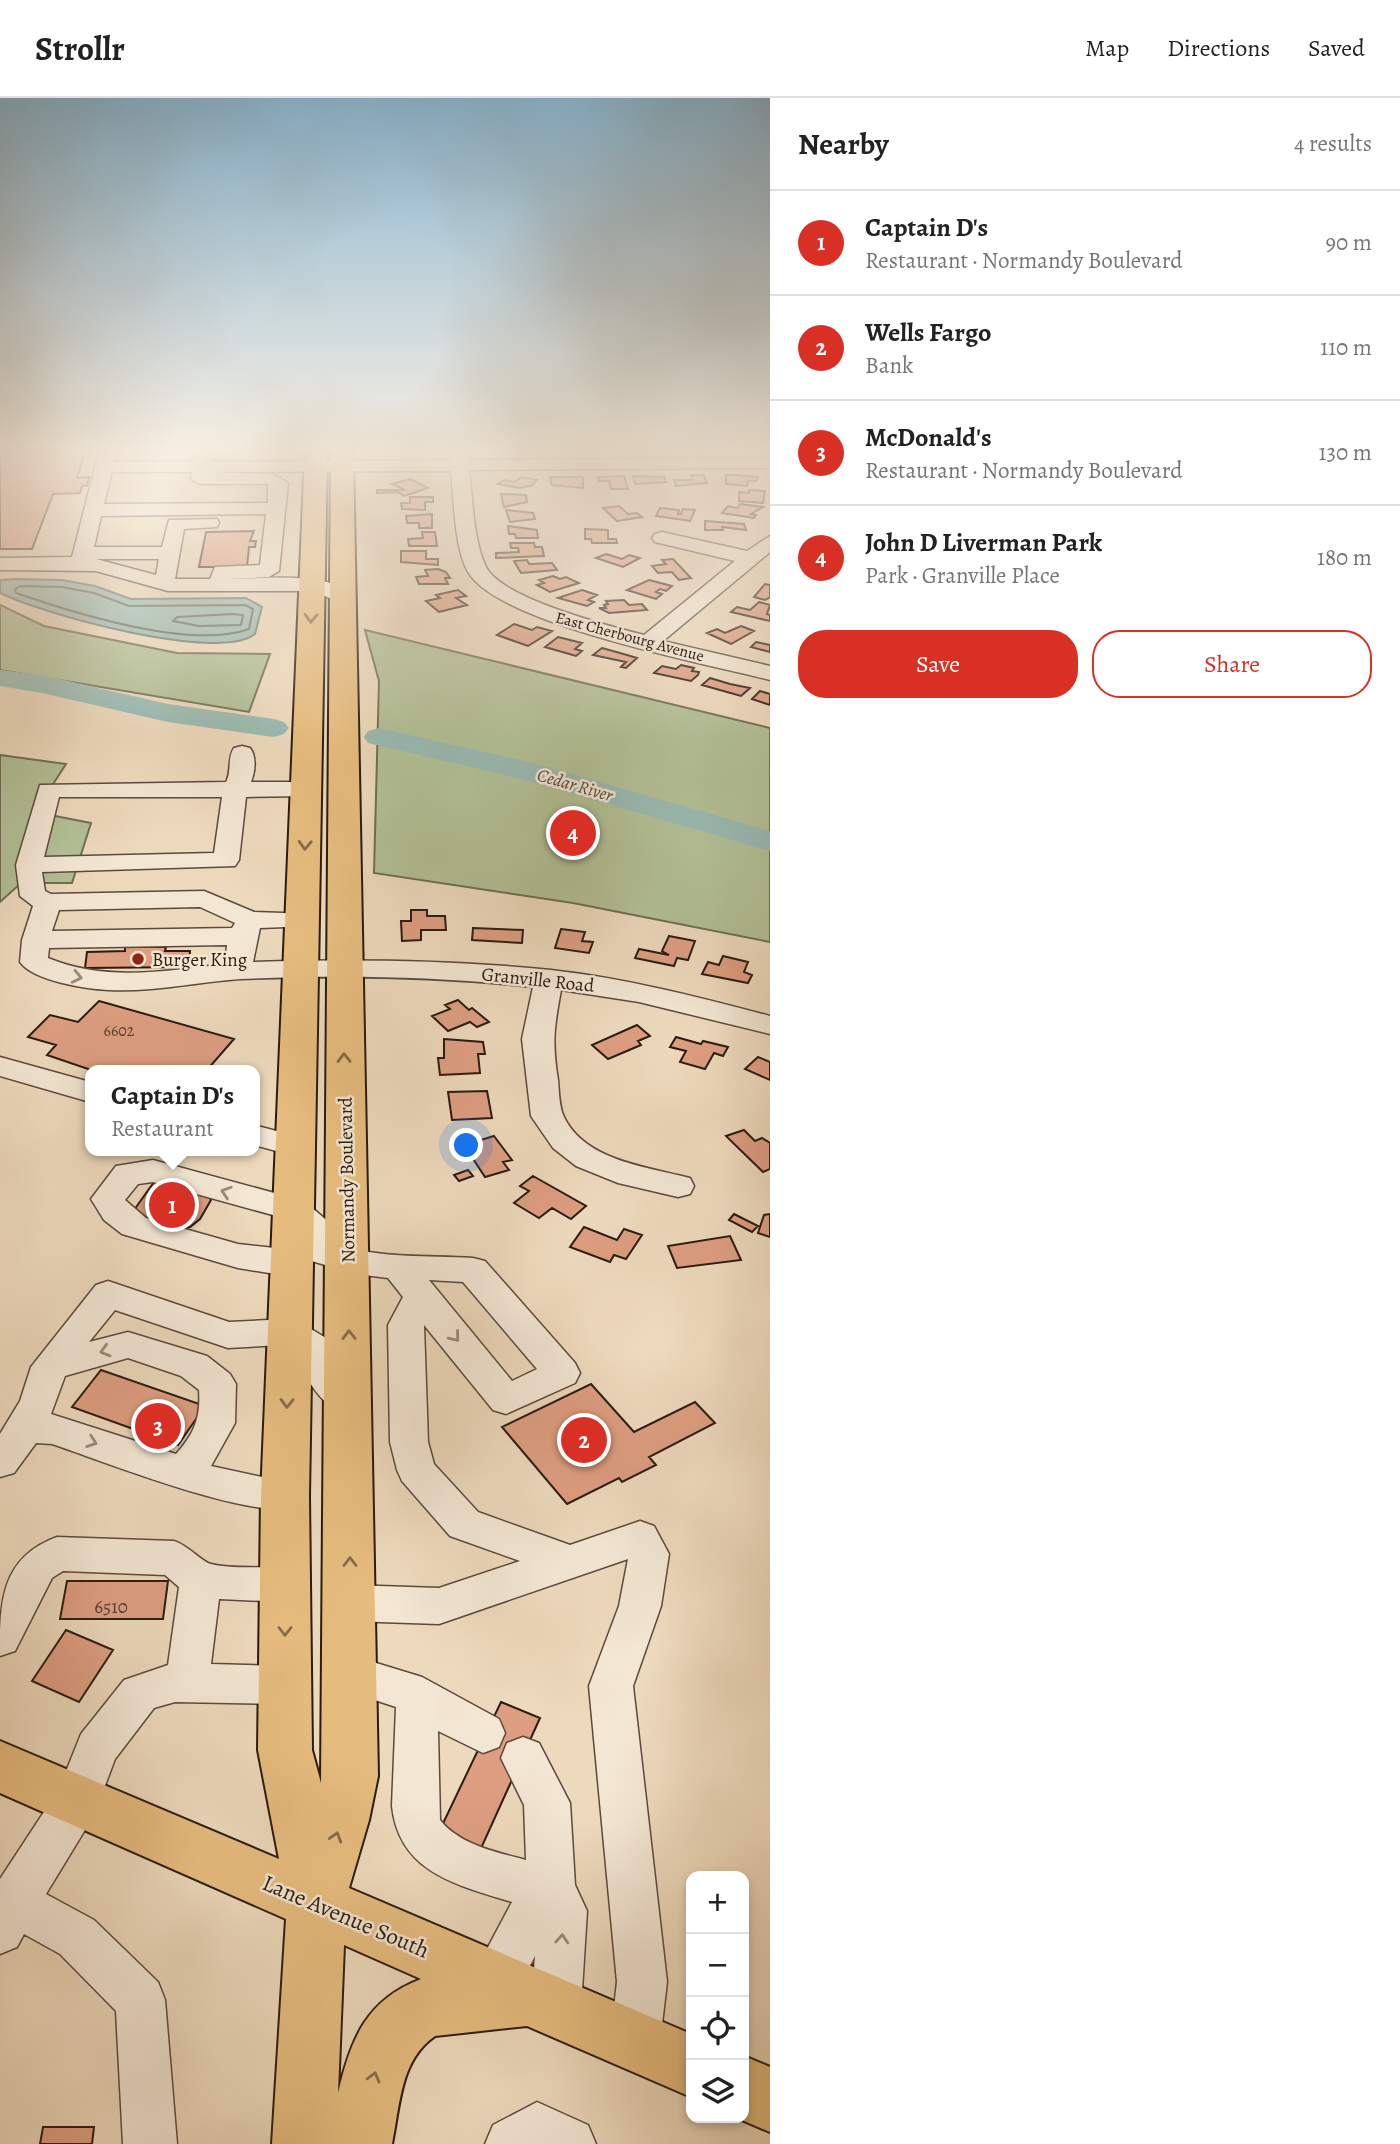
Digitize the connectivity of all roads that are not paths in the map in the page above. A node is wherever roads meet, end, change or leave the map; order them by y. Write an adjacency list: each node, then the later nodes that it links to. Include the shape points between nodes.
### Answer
1 (26, 547): 10 (street)
2 (133, 547): 11 (street)
3 (171, 547): 11 (street)
4 (272, 547): 12 (street, via 269,571 222,571)
5 (328, 547): 13 (main road, Normandy Boulevard)
6 (472, 547): 14 (street, East Cherbourg Avenue, via 475,564 494,589 541,612)
7 (704, 547): 9 (street)
8 (763, 547): 9 (street)
9 (750, 558): 14 (street)
10 (0, 564)
11 (164, 584): 12 (street)
12 (219, 586): 13 (street)
13 (327, 591): 18 (main road, Normandy Boulevard, one-way to 18); 20 (main road, Normandy Boulevard)
14 (650, 641): 15 (street, East Cherbourg Avenue)
15 (770, 673)
16 (242, 754): 17 (street, via 242,775)
17 (235, 789): 18 (street); 19 (street, via 49,790); 19 (street, via 226,860)
18 (307, 789): 20 (main road, via 326,802 330,861); 22 (main road, Normandy Boulevard, one-way to 22)
19 (29, 865): 21 (street, via 33,896)
20 (342, 869): 25 (main road, Normandy Boulevard)
21 (48, 902): 23 (street, via 204,899); 24 (street)
22 (302, 920): 23 (street); 25 (main road, Normandy Boulevard)
23 (246, 928): 24 (street); 26 (street)
24 (37, 940): 26 (street, Granville Road, one-way to 26, via 34,962 82,980 157,980)
25 (322, 968): 26 (street, Granville Road); 27 (street, Granville Road); 31 (main road, Normandy Boulevard); 35 (main road, Normandy Boulevard, one-way to 25)
26 (237, 971)
27 (549, 978): 28 (street, Granville Road, via 660,997); 32 (street, via 537,1039 547,1116 564,1141 586,1158)
28 (770, 1025)
29 (0, 1066): 30 (street)
30 (85, 1091)
31 (274, 1140): 33 (main road, Normandy Boulevard)
32 (678, 1186)
33 (292, 1209): 34 (main road, Normandy Boulevard); 34 (street, one-way to 34, via 153,1171 128,1174 108,1199 134,1226 238,1256); 35 (street, via 319,1232 319,1251)
34 (290, 1260): 38 (main road, Normandy Boulevard)
35 (348, 1263): 36 (street); 42 (main road, Normandy Boulevard, one-way to 35)
36 (397, 1265): 37 (street); 37 (street, one-way to 36, via 506,1400 562,1373 473,1270)
37 (421, 1296): 47 (street, via 406,1325 409,1442 416,1470 464,1524)
38 (288, 1332): 39 (street); 42 (street, via 318,1351 319,1368); 46 (main road, Normandy Boulevard, one-way to 46)
39 (228, 1335): 40 (street); 41 (street, via 108,1294)
40 (194, 1366): 41 (street, one-way to 41, via 128,1345); 45 (street, via 217,1384 216,1432)
41 (49, 1367): 43 (street)
42 (349, 1401): 50 (main road, Normandy Boulevard, one-way to 42)
43 (26, 1428): 44 (street); 45 (street, one-way to 45, via 53,1429)
44 (0, 1462)
45 (183, 1472): 46 (street)
46 (285, 1496): 49 (main road, Normandy Boulevard)
47 (570, 1562): 50 (street, via 439,1606); 64 (street, via 640,1538 649,1554 640,1606 611,1686 642,1982)
48 (201, 1581): 49 (street); 51 (street, via 174,1558 57,1554 38,1566); 53 (street)
49 (286, 1585): 54 (main road, Normandy Boulevard, one-way to 54)
50 (350, 1603): 52 (main road, Normandy Boulevard)
51 (0, 1638)
52 (350, 1674): 55 (street); 61 (main road, Normandy Boulevard, one-way to 52, via 350,1776)
53 (187, 1685): 54 (street); 59 (street, via 174,1683 139,1694 97,1748)
54 (285, 1685): 61 (main road, Normandy Boulevard, via 285,1750)
55 (418, 1697): 56 (street); 60 (street, via 419,1830 433,1848)
56 (483, 1733)
57 (523, 1758): 60 (street, via 547,1803)
58 (0, 1766): 59 (main road, Lane Avenue South)
59 (78, 1800): 61 (main road, Lane Avenue South); 62 (street)
60 (551, 1891): 63 (street, via 537,1904); 63 (street, one-way to 60, via 564,1911)
61 (316, 1902): 63 (main road, Lane Avenue South); 69 (main road, Normandy Boulevard)
62 (4, 1912): 68 (street, via 76,1937 140,2000)
63 (527, 1994): 64 (main road, Lane Avenue South); 70 (main road, one-way to 63, via 381,2054 393,2027 443,2003 509,2001)
64 (635, 2041): 65 (main road, Lane Avenue South)
65 (686, 2064)
66 (749, 2090): 67 (main road)
67 (770, 2100)
68 (150, 2144)
69 (304, 2144)
70 (360, 2144)
71 (512, 2144): 72 (street, via 537,2128)
72 (569, 2144)

